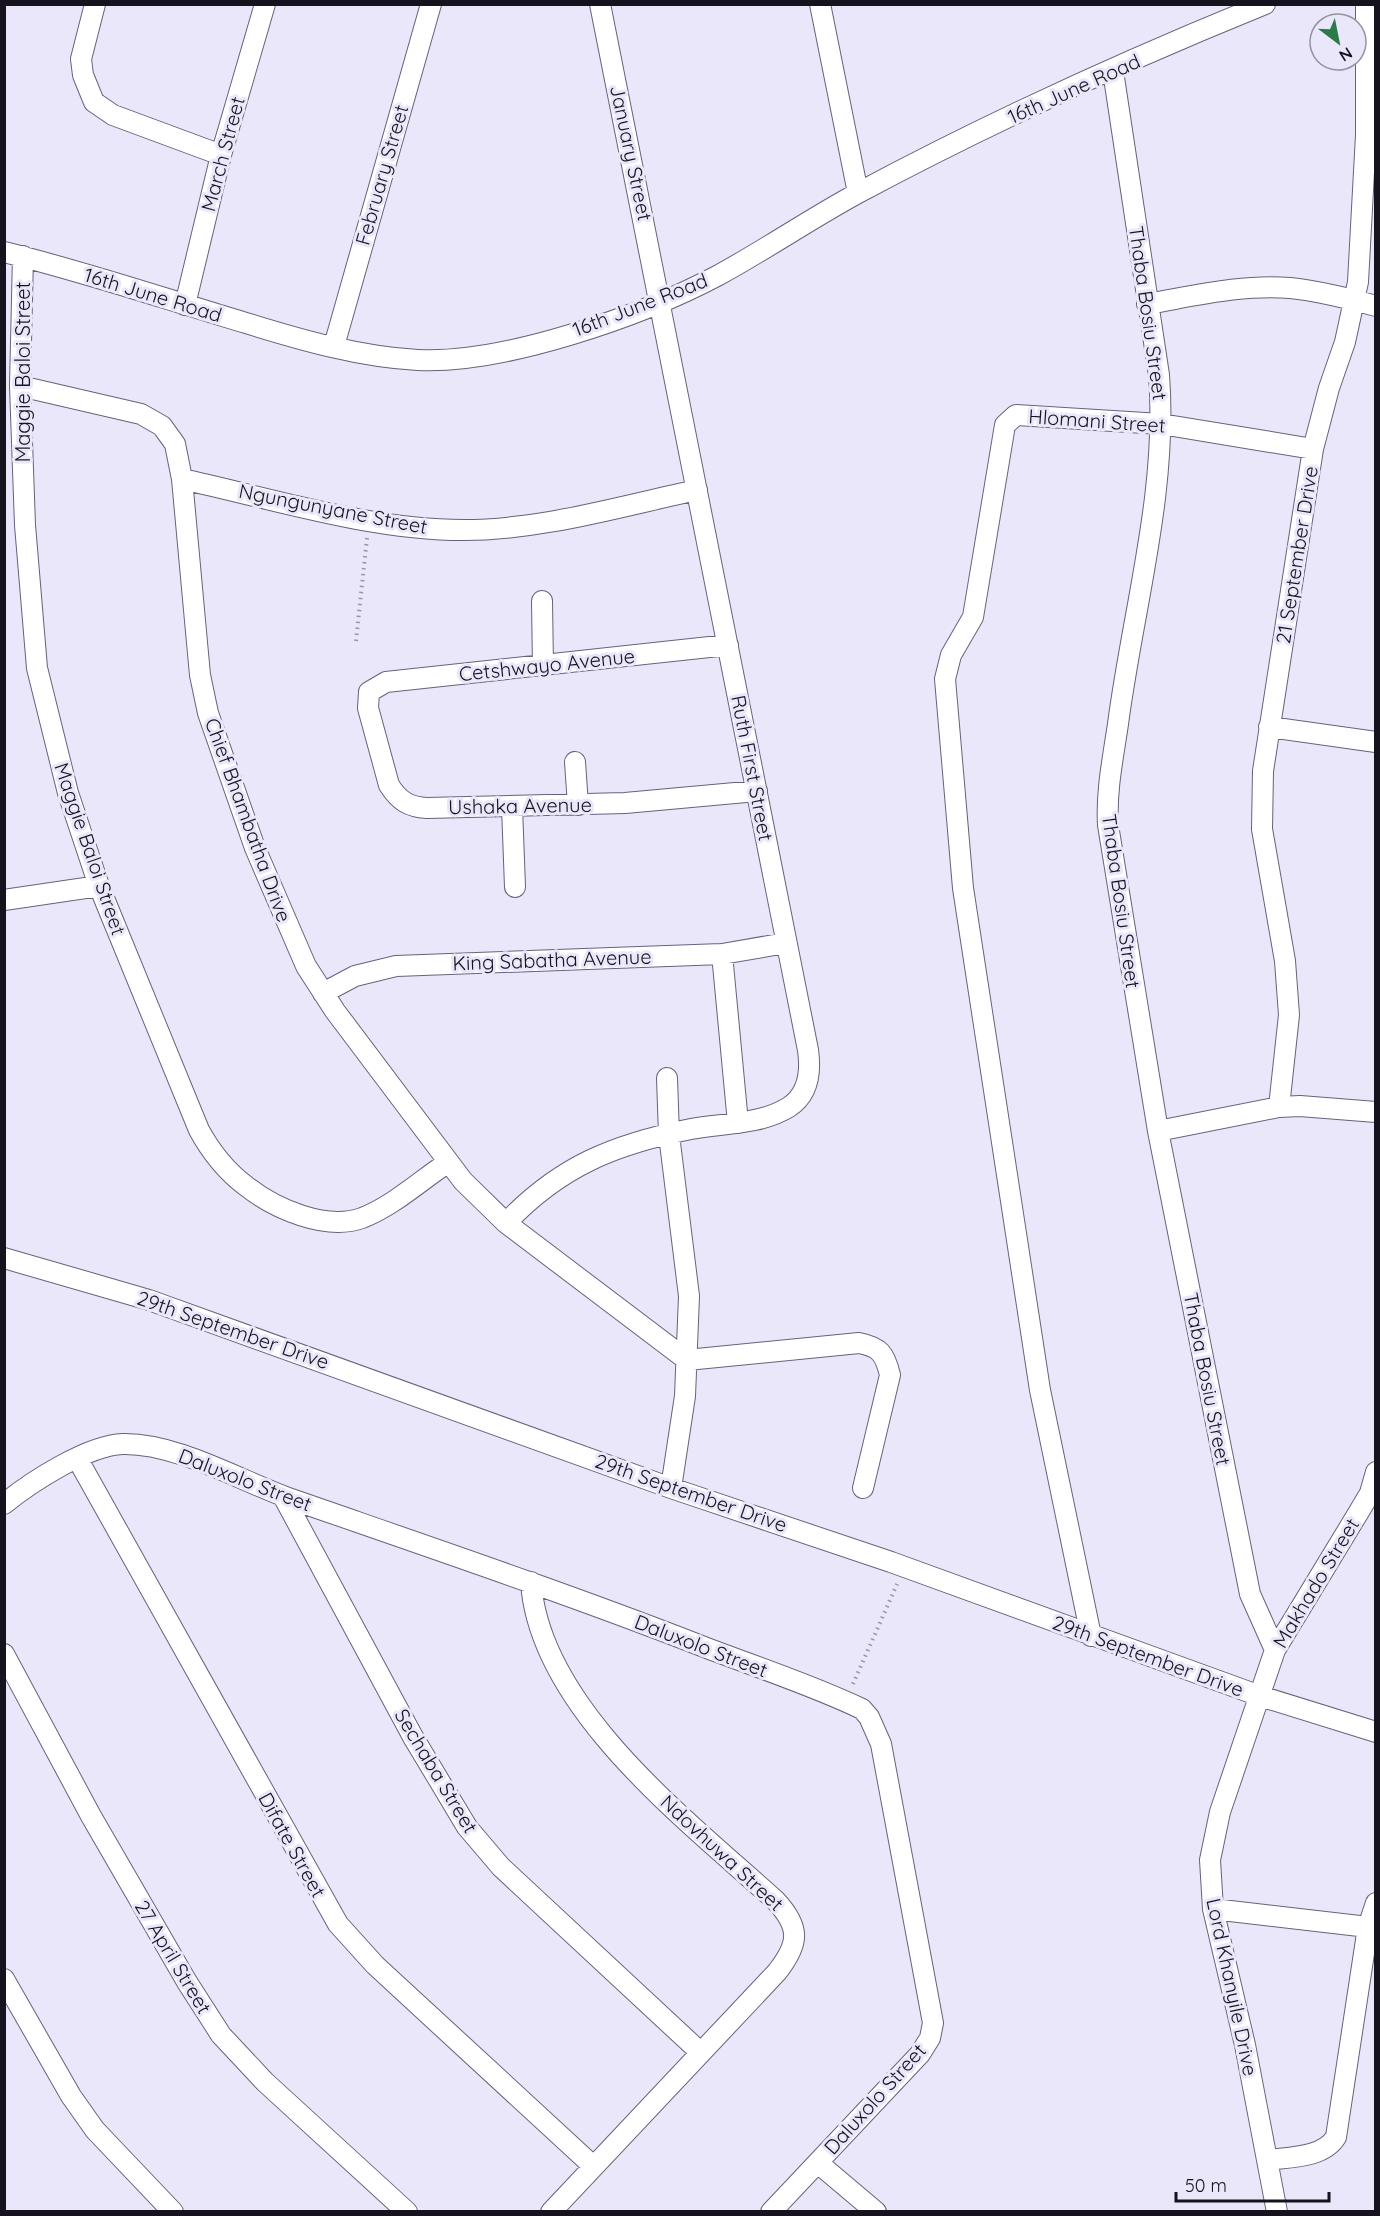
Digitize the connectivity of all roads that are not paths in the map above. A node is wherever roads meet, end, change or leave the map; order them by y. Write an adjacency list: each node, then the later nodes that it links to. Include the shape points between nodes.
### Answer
1 (95, 4): 9 (street, via 81,58 94,102 112,115)
2 (265, 4): 9 (street, March Street)
3 (431, 4): 17 (street, February Street)
4 (600, 4): 13 (street, January Street)
5 (820, 4): 10 (street)
6 (1265, 4): 8 (street, 16th June Road)
7 (1366, 4): 12 (street, 21 September Drive, via 1366,135)
8 (1113, 71): 10 (street, 16th June Road); 14 (street, Thaba Bosiu Street)
9 (221, 155): 15 (street, March Street)
10 (858, 193): 13 (street, 16th June Road, via 718,275)
11 (14, 254): 15 (street, 16th June Road); 18 (street, Maggie Baloi Street)
12 (1355, 300): 14 (street, via 1314,291 1255,288); 16 (street); 20 (street, 21 September Drive)
13 (661, 302): 17 (street, 16th June Road, via 537,343 474,357 396,358); 22 (street, Ruth First Street)
14 (1147, 304): 19 (street, Thaba Bosiu Street, via 1159,375)
15 (185, 305): 17 (street, 16th June Road)
16 (1376, 306)
17 (334, 346)
18 (21, 386): 21 (street, Chief Bhambatha Drive, via 152,418 175,444); 33 (street, Maggie Baloi Street, via 25,525 37,668 68,793)
19 (1161, 424): 20 (street, Hlomani Street); 43 (street, Thaba Bosiu Street, via 1107,805); 57 (street, Hlomani Street, via 1016,415 1005,425 973,617 951,655 945,680 963,888 1040,1390)
20 (1313, 449): 27 (street, 21 September Drive)
21 (182, 478): 22 (street, Ngungunyane Street, via 370,520 434,529 498,528 567,518); 38 (street, Chief Bhambatha Drive, via 196,647 208,713 272,892 306,966)
22 (697, 490): 24 (street, Ruth First Street)
23 (542, 602): 25 (street)
24 (728, 645): 25 (street, Cetshwayo Avenue); 30 (street, Ruth First Street)
25 (543, 667): 26 (street, Cetshwayo Avenue, via 386,682)
26 (369, 692): 32 (street, Ushaka Avenue, via 368,708 389,785 401,800 409,806 428,808)
27 (1269, 727): 28 (street); 40 (street, 21 September Drive, via 1262,829 1285,961 1289,1015)
28 (1376, 742)
29 (575, 762): 31 (street)
30 (756, 791): 31 (street, Ushaka Avenue); 36 (street, Ruth First Street)
31 (578, 805): 32 (street, Ushaka Avenue)
32 (512, 807): 34 (street)
33 (99, 886): 35 (street); 45 (street, Maggie Baloi Street, via 199,1131 211,1150 247,1187 282,1207 328,1222 345,1222 382,1208)
34 (515, 887)
35 (4, 900)
36 (786, 943): 37 (street, King Sabatha Avenue); 42 (street, Ruth First Street, via 808,1050 807,1083 798,1100 780,1112)
37 (722, 954): 38 (street, King Sabatha Avenue, via 396,966 355,976); 42 (street)
38 (323, 993): 45 (street, Chief Bhambatha Drive)
39 (667, 1078): 44 (street)
40 (1279, 1107): 41 (street); 43 (street)
41 (1376, 1112)
42 (738, 1123): 44 (street, Ruth First Street)
43 (1158, 1131): 58 (street, Thaba Bosiu Street, via 1250,1594)
44 (669, 1135): 46 (street, via 580,1164 540,1189); 48 (street, via 687,1264)
45 (447, 1162): 46 (street, Chief Bhambatha Drive)
46 (506, 1223): 48 (street, Chief Bhambatha Drive)
47 (4, 1258): 51 (street, 29th September Drive, via 149,1300)
48 (687, 1360): 51 (street, via 682,1426); 52 (street, via 859,1342 877,1347 886,1357 890,1375)
49 (77, 1458): 54 (street, Daluxolo Street, via 122,1444 150,1447 178,1454); 55 (street, Daluxolo Street); 69 (street, Difate Street, via 338,1924 375,1965)
50 (1376, 1472): 53 (street, Makhado Street)
51 (671, 1488): 57 (street, 29th September Drive)
52 (863, 1488)
53 (1373, 1493): 58 (street, Makhado Street)
54 (283, 1496): 56 (street, Daluxolo Street); 66 (street, Sechaba Street, via 413,1737 467,1827 501,1867)
55 (4, 1504)
56 (531, 1582): 66 (street, Ndovhuwa Street, via 538,1624 560,1670 614,1750 776,1901 795,1932 786,1961); 68 (street, Daluxolo Street, via 845,1701 869,1717 881,1744 933,2023 920,2055)
57 (1091, 1635): 60 (street, 29th September Drive)
58 (1275, 1650): 60 (street, Makhado Street)
59 (4, 1654): 71 (street, 27 April Street, via 91,1816 221,2035 265,2082)
60 (1260, 1696): 61 (street, 29th September Drive); 63 (street, Lord Khanyile Drive, via 1220,1812 1210,1860)
61 (1376, 1732)
62 (1376, 1903): 64 (street)
63 (1213, 1909): 64 (street); 67 (street, Lord Khanyile Drive)
64 (1368, 1927): 67 (street, via 1336,2137 1317,2151)
65 (4, 1979): 70 (street, via 89,2122)
66 (700, 2052): 69 (street, Ndovhuwa Street)
67 (1268, 2160): 75 (street, Lord Khanyile Drive)
68 (818, 2163): 73 (street, Daluxolo Street); 74 (street)
69 (593, 2166): 72 (street, Ndovhuwa Street)
70 (173, 2211)
71 (406, 2211)
72 (551, 2211)
73 (771, 2211)
74 (876, 2211)
75 (1277, 2211)

